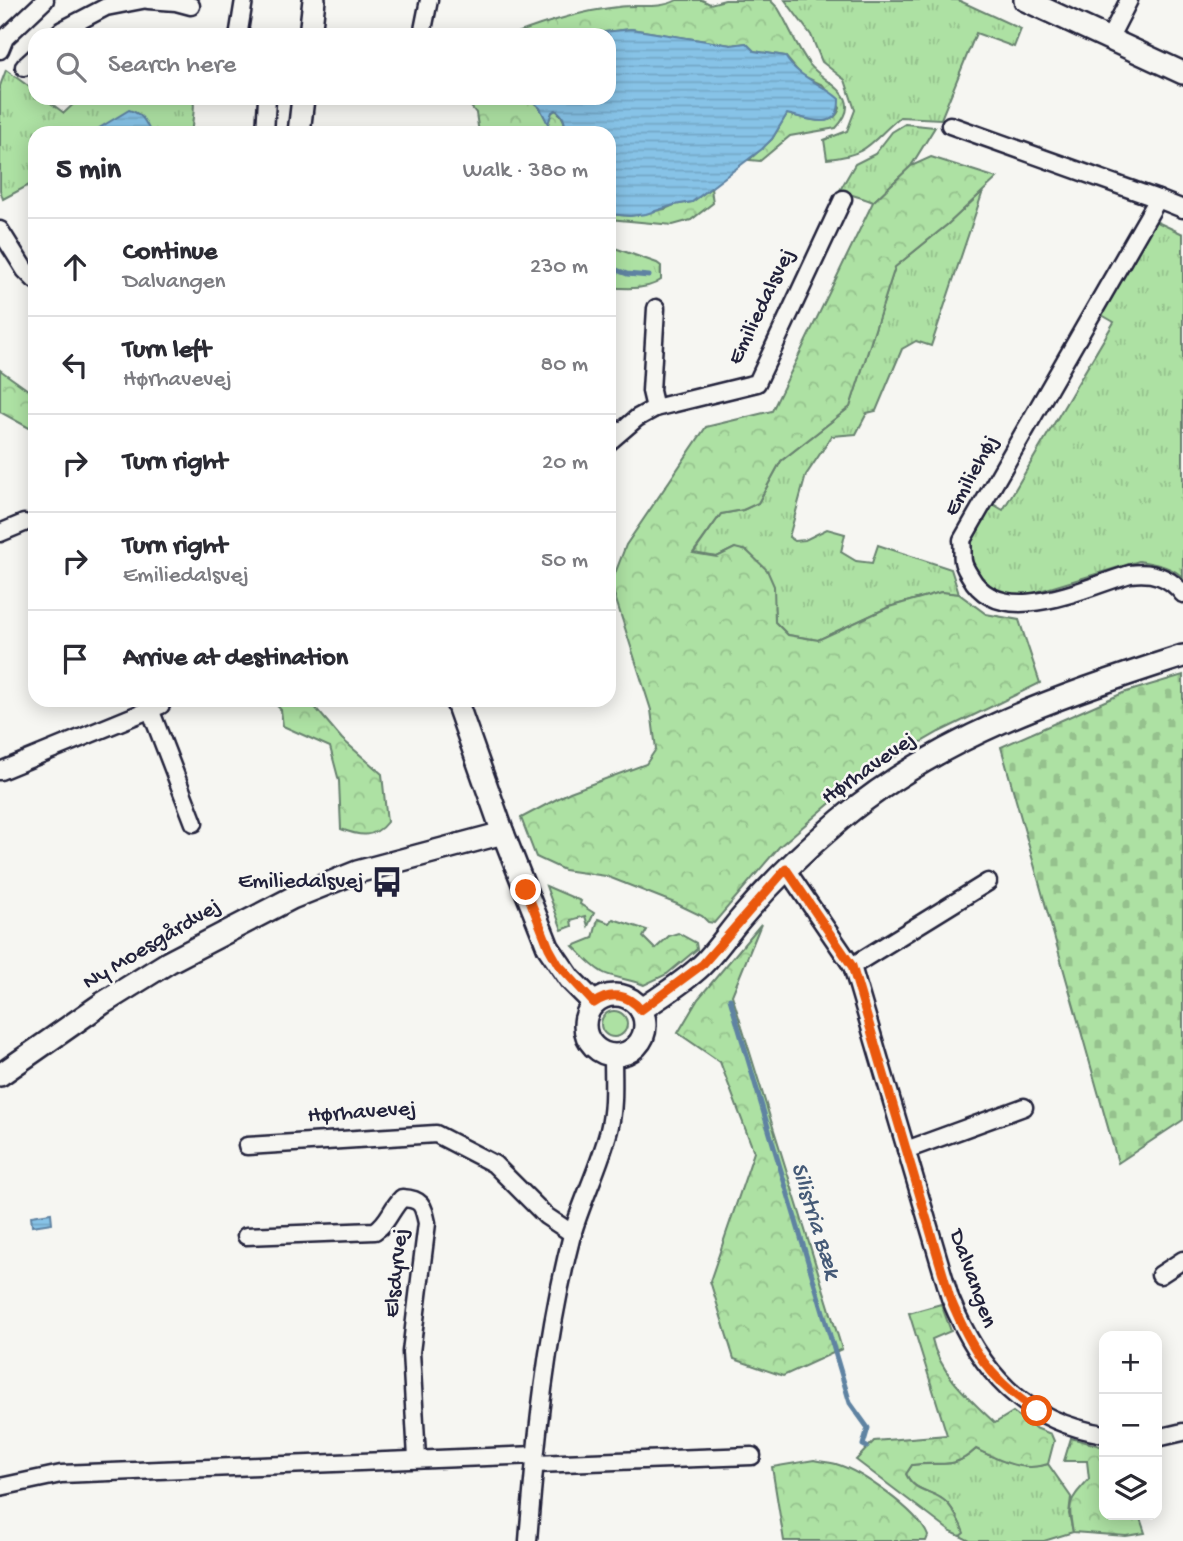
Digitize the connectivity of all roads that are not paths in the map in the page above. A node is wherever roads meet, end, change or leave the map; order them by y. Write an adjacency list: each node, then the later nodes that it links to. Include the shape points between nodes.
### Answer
1 (45, 0): 15 (street)
2 (145, 0): 8 (street); 9 (street)
3 (244, 0): 11 (street)
4 (314, 0): 12 (street)
5 (429, 0): 13 (street)
6 (1025, 0): 14 (street)
7 (1129, 0): 14 (street)
8 (104, 4): 10 (street)
9 (191, 6)
10 (65, 28)
11 (239, 28)
12 (311, 28)
13 (423, 28)
14 (1110, 38): 16 (street)
15 (2, 41)
16 (1183, 72)
17 (267, 105): 20 (street)
18 (302, 105): 21 (street)
19 (950, 125): 23 (street)
20 (265, 126)
21 (300, 126)
22 (843, 199): 28 (street, Emiliedalsvej, via 757,383)
23 (1158, 199): 24 (street); 32 (street, Emiliehøj, via 970,523 962,540 963,564 975,585 1000,602 1040,602 1141,572 1165,578)
24 (1183, 209)
25 (0, 230): 26 (street)
26 (28, 274)
27 (656, 308): 28 (street, via 651,391)
28 (655, 408): 29 (street, Emiliedalsvej)
29 (616, 436)
30 (24, 523): 31 (street)
31 (0, 533)
32 (1183, 594)
33 (1183, 656): 38 (street, Hørhavevej, via 1056,699 943,750 852,811)
34 (458, 707): 37 (street)
35 (0, 771): 36 (street, via 155,707)
36 (194, 823)
37 (503, 833): 41 (street, via 549,948); 44 (street, Ny Moesgårdvej, via 357,872 292,898 169,962)
38 (786, 869): 40 (street, Dalvangen); 42 (street, Hørhavevej, via 703,964)
39 (988, 882): 40 (street)
40 (852, 966): 47 (street, Dalvangen)
41 (594, 1003): 42 (street, via 619,995); 43 (street, via 585,1021 588,1040)
42 (641, 1010): 43 (street, via 645,1021 640,1041 624,1054)
43 (613, 1055): 48 (street, via 610,1129)
44 (0, 1075)
45 (1024, 1107): 47 (street)
46 (247, 1146): 48 (street, Hørhavevej, via 436,1134 494,1164 546,1216)
47 (906, 1150): 53 (street, Dalvangen, via 950,1298 982,1362 1012,1394 1037,1411)
48 (573, 1234): 57 (street)
49 (246, 1236): 56 (street, Elsdyrvej, via 376,1231 402,1198 414,1199 423,1207 426,1223 411,1352)
50 (1183, 1260): 51 (street)
51 (1160, 1275)
52 (1183, 1432): 54 (street)
53 (1099, 1433)
54 (1162, 1437)
55 (752, 1455): 57 (street)
56 (417, 1458): 57 (street); 58 (street, via 61,1474)
57 (535, 1460): 59 (street)
58 (0, 1487)
59 (528, 1541)

